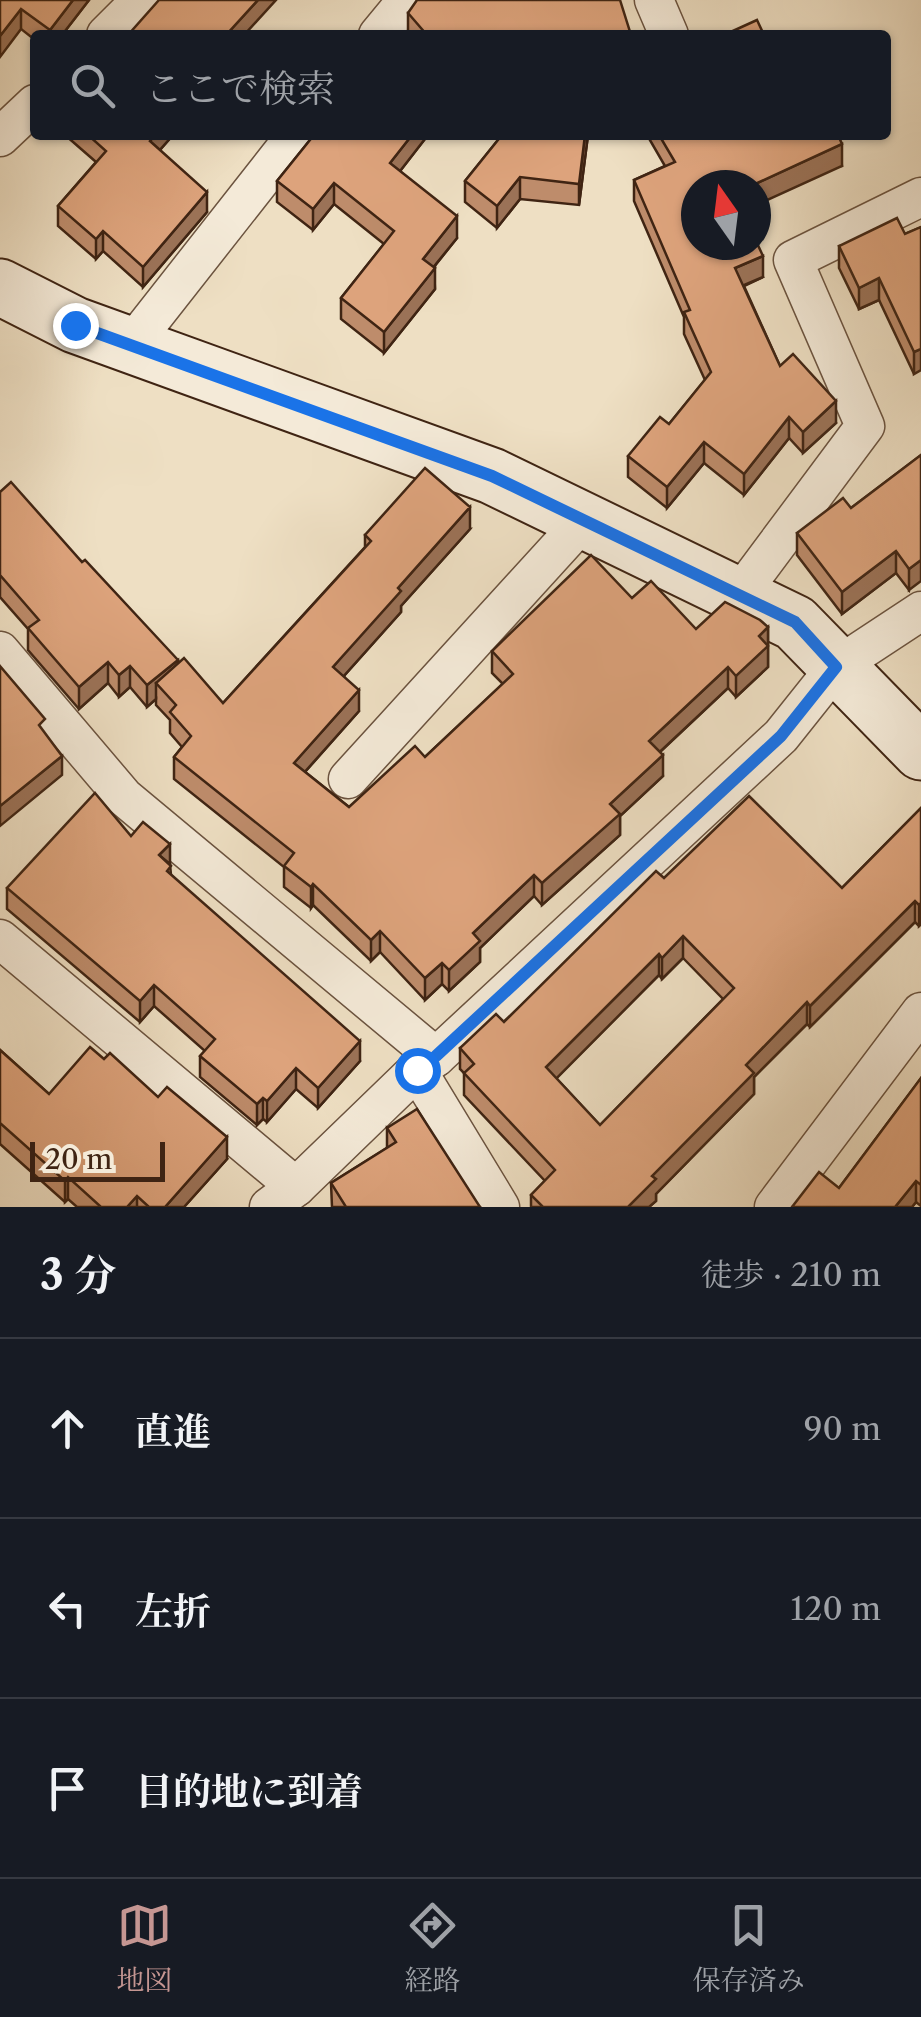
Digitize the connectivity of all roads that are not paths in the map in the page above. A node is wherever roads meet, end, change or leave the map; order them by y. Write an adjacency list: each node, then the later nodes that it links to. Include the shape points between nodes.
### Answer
1 (141, 0): 4 (street)
2 (408, 0): 5 (street)
3 (654, 0): 6 (street)
4 (111, 30)
5 (382, 30)
6 (667, 30)
7 (30, 109): 8 (street)
8 (0, 137)
9 (292, 140): 12 (street)
10 (921, 197): 14 (street, via 793,260 865,426)
11 (0, 287): 12 (street)
12 (131, 345): 13 (street, via 492,476)
13 (585, 519): 14 (street); 19 (street)
14 (738, 595): 17 (street, via 795,622)
15 (921, 612): 17 (street)
16 (0, 651): 22 (street, via 124,797)
17 (836, 667): 18 (street); 22 (street, via 781,736)
18 (921, 752)
19 (348, 779)
20 (0, 939): 23 (street)
21 (921, 1012): 25 (street)
22 (426, 1063): 23 (street); 24 (street)
23 (283, 1197)
24 (500, 1207)
25 (774, 1207)

